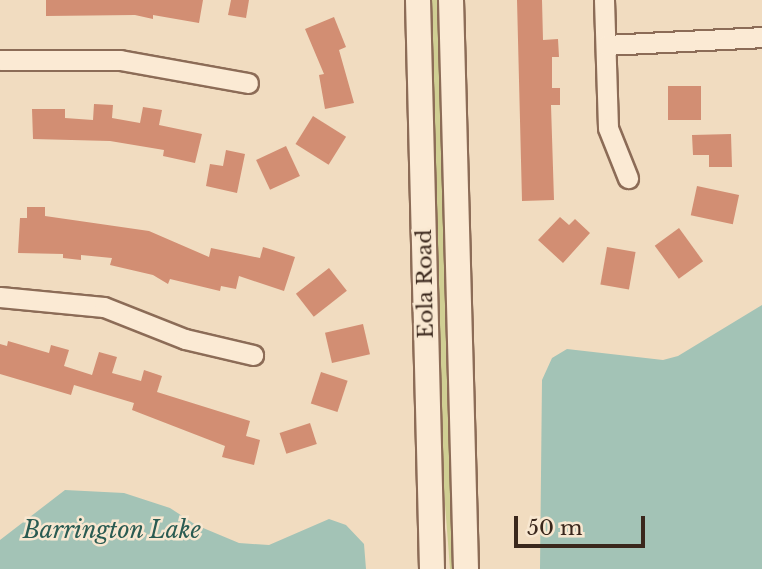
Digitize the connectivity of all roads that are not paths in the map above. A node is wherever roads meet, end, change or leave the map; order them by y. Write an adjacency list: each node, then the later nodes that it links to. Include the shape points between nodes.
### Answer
1 (418, 0): 11 (street, Eola Road)
2 (451, 0): 12 (street, Eola Road)
3 (604, 0): 5 (street)
4 (762, 37): 5 (street)
5 (606, 45): 8 (street, via 608,128)
6 (0, 60): 7 (street, via 120,60)
7 (248, 83)
8 (628, 178)
9 (0, 297): 10 (street, via 104,307 185,339)
10 (253, 355)
11 (432, 569)
12 (466, 569)

